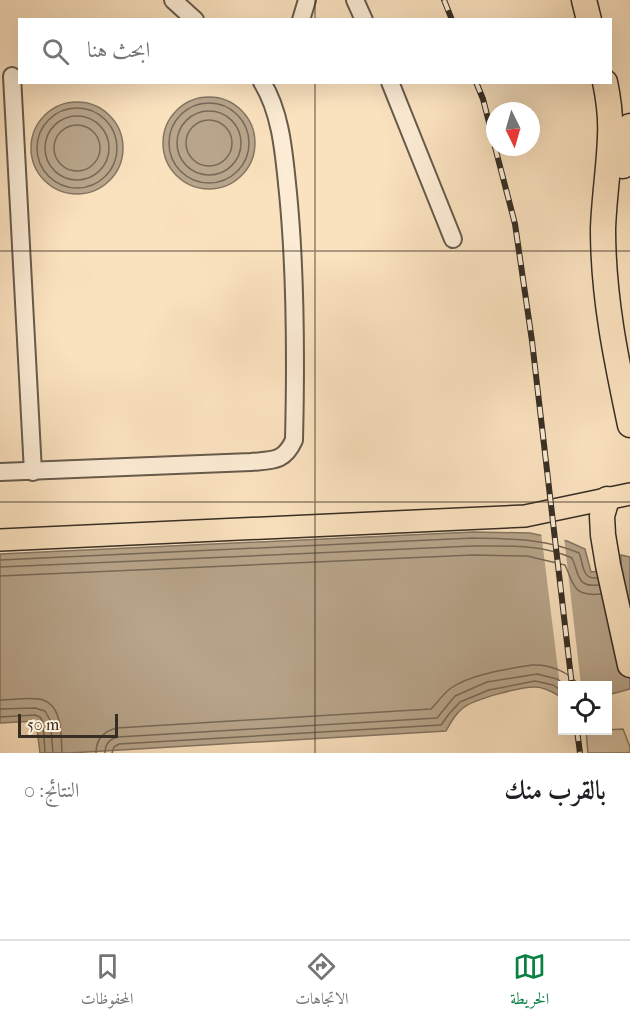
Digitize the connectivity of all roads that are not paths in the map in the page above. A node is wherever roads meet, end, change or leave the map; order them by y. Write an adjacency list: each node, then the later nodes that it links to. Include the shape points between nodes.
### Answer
1 (173, 0): 5 (lane)
2 (307, 0): 6 (lane)
3 (355, 0): 7 (lane)
4 (584, 0): 8 (highway)
5 (193, 18)
6 (302, 18)
7 (363, 18)
8 (589, 18)
9 (11, 76): 19 (lane)
10 (263, 84): 19 (lane, via 283,146 291,223 296,356 294,440 289,452 274,460 251,462)
11 (391, 84): 15 (lane)
12 (605, 84): 14 (highway)
13 (630, 126): 14 (highway)
14 (618, 148): 16 (highway, via 618,239); 17 (highway, via 604,196 605,292)
15 (453, 239)
16 (630, 344)
17 (630, 425)
18 (0, 472): 19 (lane)
19 (33, 472)
20 (612, 498): 21 (main road); 22 (main road); 24 (highway, via 602,516)
21 (525, 516): 22 (main road, via 545,522); 23 (main road)
22 (582, 520): 24 (highway, via 598,531)
23 (0, 540)
24 (606, 554): 25 (highway)
25 (630, 665)

